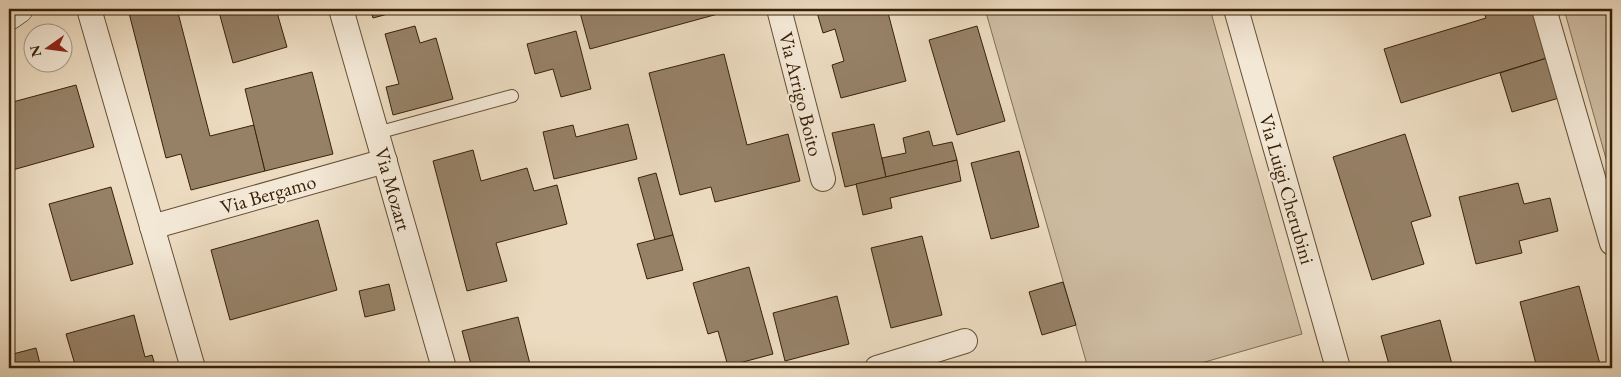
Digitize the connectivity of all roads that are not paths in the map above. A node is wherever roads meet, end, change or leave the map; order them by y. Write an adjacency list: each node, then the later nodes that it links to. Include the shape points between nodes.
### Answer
1 (19, 9): 7 (street)
2 (89, 9): 12 (street)
3 (341, 9): 9 (street, Via Mozart)
4 (780, 9): 11 (street, Via Arrigo Boito)
5 (1236, 9): 18 (street, Via Luigi Cherubini)
6 (1544, 9): 13 (street)
7 (9, 16)
8 (512, 96): 9 (lane)
9 (377, 133): 10 (street, Via Mozart)
10 (384, 161): 12 (street, Via Bergamo); 16 (street, Via Mozart)
11 (824, 179)
12 (152, 227): 15 (street)
13 (1612, 243)
14 (965, 341): 17 (street)
15 (193, 368)
16 (444, 368)
17 (876, 368)
18 (1338, 368)

